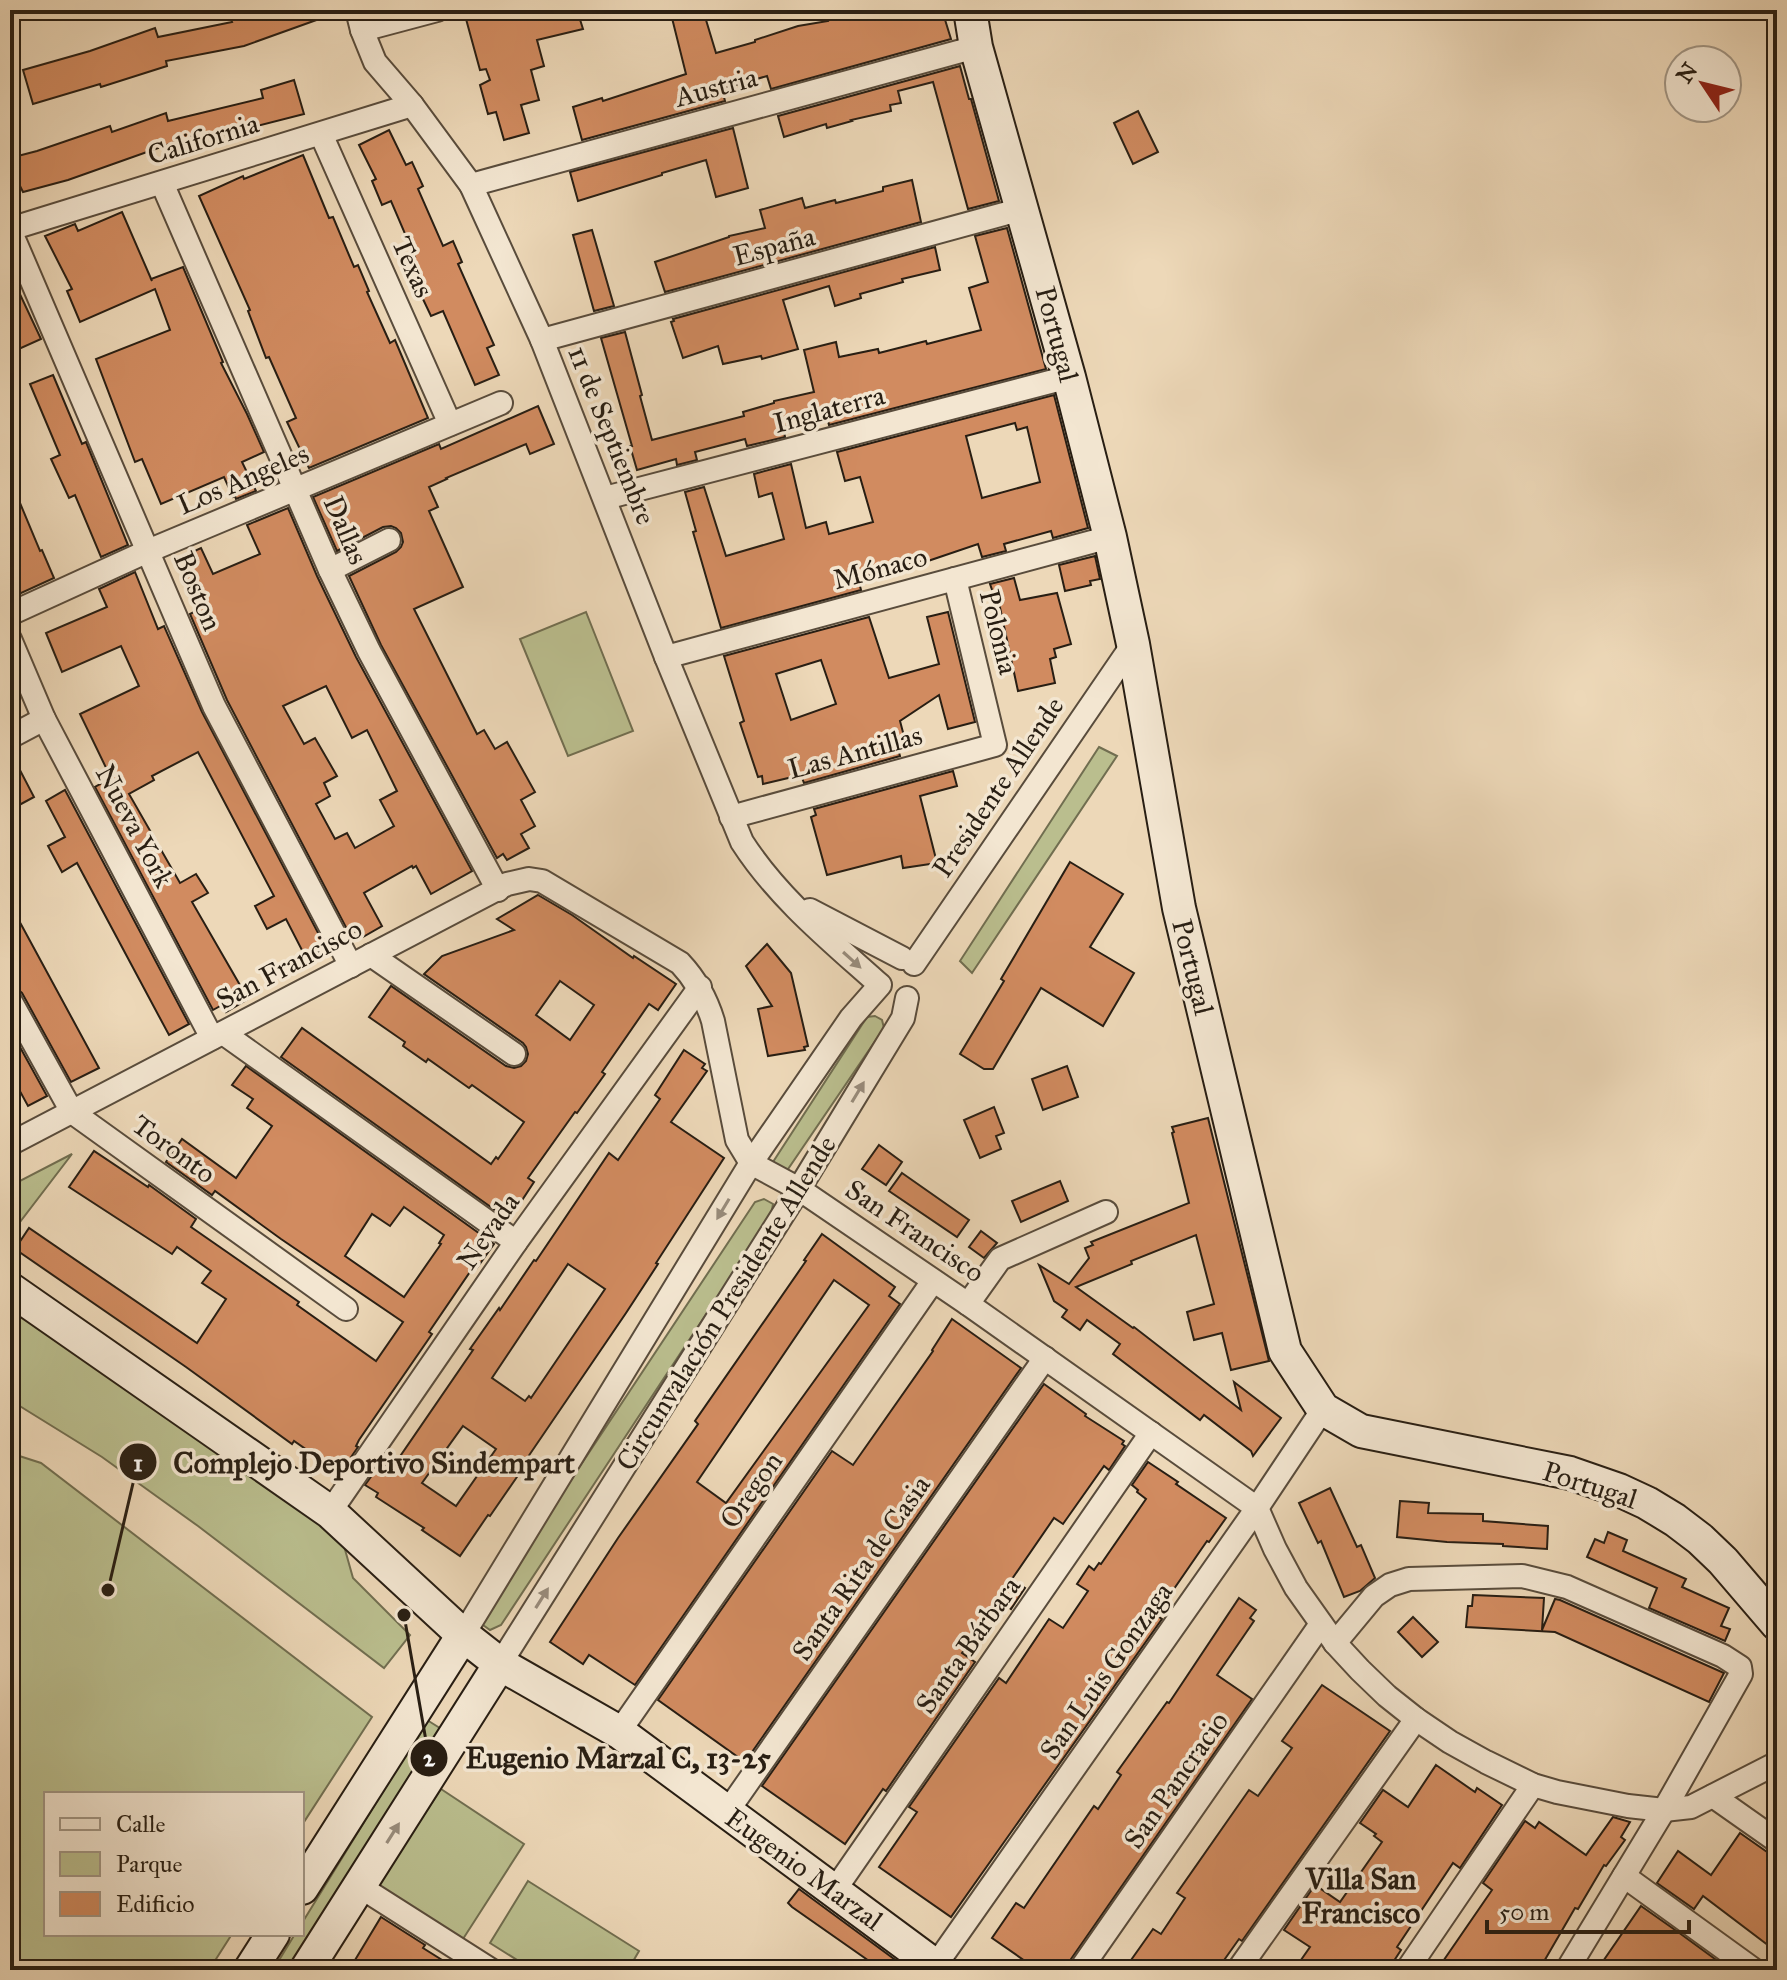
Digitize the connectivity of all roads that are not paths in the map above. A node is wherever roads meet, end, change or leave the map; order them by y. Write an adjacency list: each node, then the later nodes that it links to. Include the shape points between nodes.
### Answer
1 (437, 10): 3 (street)
2 (970, 10): 4 (main road, Portugal)
3 (360, 20): 5 (street, 11 de Septiembre, via 375,62)
4 (976, 47): 8 (street, Austria); 9 (main road, Portugal)
5 (412, 105): 6 (street, California); 8 (street, 11 de Septiembre)
6 (321, 134): 7 (street, California); 14 (street, Texas)
7 (162, 183): 10 (street, California); 15 (street, Dallas)
8 (471, 185): 11 (street, 11 de Septiembre)
9 (1022, 209): 11 (street, España); 12 (main road, Portugal)
10 (10, 230): 19 (street, Boston)
11 (542, 340): 16 (street, 11 de Septiembre)
12 (1069, 377): 16 (street, Inglaterra); 17 (main road, Portugal)
13 (501, 403): 14 (street, Los Angeles)
14 (450, 424): 15 (street, Los Angeles)
15 (296, 489): 19 (street, Los Angeles); 20 (street, Dallas)
16 (605, 498): 25 (street, 11 de Septiembre)
17 (1110, 537): 21 (street, Mónaco); 24 (main road, Portugal)
18 (389, 540): 20 (street)
19 (148, 551): 22 (street, Los Angeles); 34 (street, Boston, via 214,706)
20 (330, 570): 30 (street, Dallas)
21 (955, 579): 25 (street, Mónaco); 28 (street, Polonia)
22 (10, 614)
23 (10, 639): 26 (street, Nueva York)
24 (1133, 644): 33 (street, Presidente Allende); 52 (main road, Portugal, via 1179,908 1285,1351)
25 (666, 657): 29 (street, 11 de Septiembre)
26 (44, 719): 27 (street); 39 (street, Nueva York)
27 (10, 737)
28 (995, 745): 29 (street, Las Antillas)
29 (731, 817): 31 (street, 11 de Septiembre, via 758,866)
30 (498, 890): 32 (street, San Francisco); 36 (street, San Francisco, via 518,881 542,881 680,963)
31 (784, 896): 33 (street, 11 de Septiembre); 35 (street, 11 de Septiembre, one-way to 35)
32 (371, 955): 34 (street, San Francisco); 40 (street)
33 (908, 961): 35 (street, Circunvalación Presidente Allende, via 884,965); 37 (street, Circunvalación Presidente Allende, via 920,976)
34 (351, 966): 39 (street, San Francisco)
35 (880, 985): 37 (street, via 894,999); 43 (street, Circunvalación Presidente Allende, via 851,1018)
36 (700, 987): 43 (street, San Francisco, via 713,1021 737,1140); 46 (street, Nevada)
37 (907, 998): 44 (street, Circunvalación Presidente Allende, one-way to 37, via 903,1018)
38 (10, 1000): 41 (street, Toronto)
39 (218, 1035): 41 (street, San Francisco); 46 (street, Nueva York)
40 (514, 1054)
41 (72, 1112): 42 (street, San Francisco); 50 (street, Toronto)
42 (10, 1144)
43 (751, 1163): 44 (street, San Francisco); 58 (street, Circunvalación Presidente Allende, one-way to 58)
44 (799, 1189): 47 (street, San Francisco); 60 (street, Circunvalación Presidente Allende, one-way to 44)
45 (1106, 1212): 49 (street, via 1000,1259)
46 (516, 1242): 55 (street, Nevada)
47 (933, 1281): 49 (street, San Francisco); 62 (street, Oregon)
48 (10, 1289): 55 (main road, Eugenio Marzal)
49 (968, 1304): 51 (street, San Francisco)
50 (346, 1309)
51 (1045, 1358): 53 (street, San Francisco); 67 (street, Santa Rita de Casia)
52 (1323, 1409): 54 (street, San Luis Gonzaga); 57 (main road, Portugal, via 1361,1431 1570,1473 1633,1496 1700,1539)
53 (1151, 1433): 54 (street, San Francisco); 72 (street, Santa Bárbara)
54 (1257, 1508): 56 (street, via 1296,1588); 74 (street, San Luis Gonzaga)
55 (330, 1512): 58 (main road, Eugenio Marzal)
56 (1321, 1624): 59 (street); 78 (street, San Pancracio)
57 (1777, 1624)
58 (463, 1635): 60 (main road, Eugenio Marzal); 70 (main road, Circunvalación Presidente Allende)
59 (1335, 1643): 61 (street); 66 (street, via 1374,1596 1390,1585 1409,1579 1522,1576 1567,1587 1723,1656 1740,1667 1741,1674)
60 (500, 1664): 62 (main road, Eugenio Marzal); 71 (main road, Circunvalación Presidente Allende, one-way to 60)
61 (1416, 1719): 64 (street); 79 (street)
62 (619, 1732): 67 (main road, Eugenio Marzal)
63 (1777, 1763): 65 (street)
64 (1533, 1785): 66 (street); 80 (street)
65 (1713, 1796): 66 (street, via 1691,1807); 68 (street)
66 (1664, 1810): 69 (street)
67 (727, 1812): 72 (main road, Eugenio Marzal)
68 (1777, 1841)
69 (1624, 1876): 81 (street); 82 (street)
70 (304, 1885)
71 (359, 1886): 76 (main road, Circunvalación Presidente Allende); 77 (street)
72 (834, 1891): 74 (main road, Eugenio Marzal)
73 (272, 1936): 75 (main road)
74 (938, 1968)
75 (250, 1970)
76 (306, 1970)
77 (491, 1970)
78 (1080, 1970)
79 (1238, 1970)
80 (1407, 1970)
81 (1567, 1970)
82 (1754, 1970)

